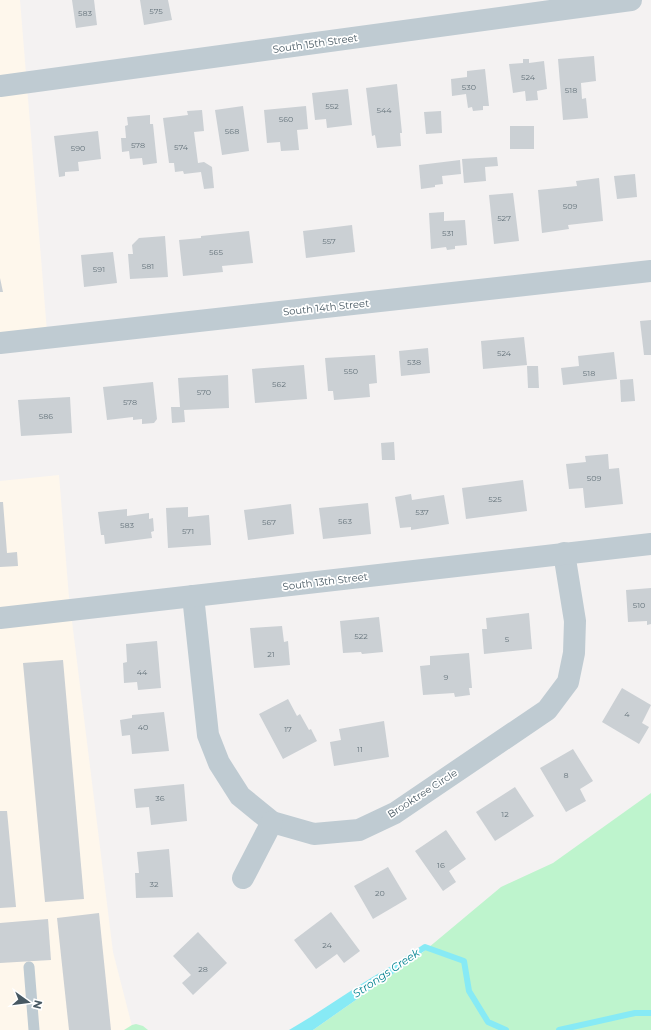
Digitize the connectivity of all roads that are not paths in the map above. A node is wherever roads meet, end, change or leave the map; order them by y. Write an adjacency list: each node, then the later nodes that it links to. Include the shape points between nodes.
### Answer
1 (631, 0): 2 (street, South 15th Street)
2 (0, 86)
3 (651, 271): 4 (street, South 14th Street)
4 (0, 343)
5 (651, 544): 6 (street, South 13th Street)
6 (564, 553): 7 (street, South 13th Street); 9 (street, Brooktree Circle, via 575,621 574,653 568,682 547,710 395,813 359,830 314,834)
7 (193, 596): 8 (street, South 13th Street); 9 (street, Brooktree Circle, via 208,735 218,763 240,796)
8 (0, 618)
9 (272, 822): 10 (street)
10 (243, 878)
11 (29, 966): 12 (lane)
12 (34, 1030)

